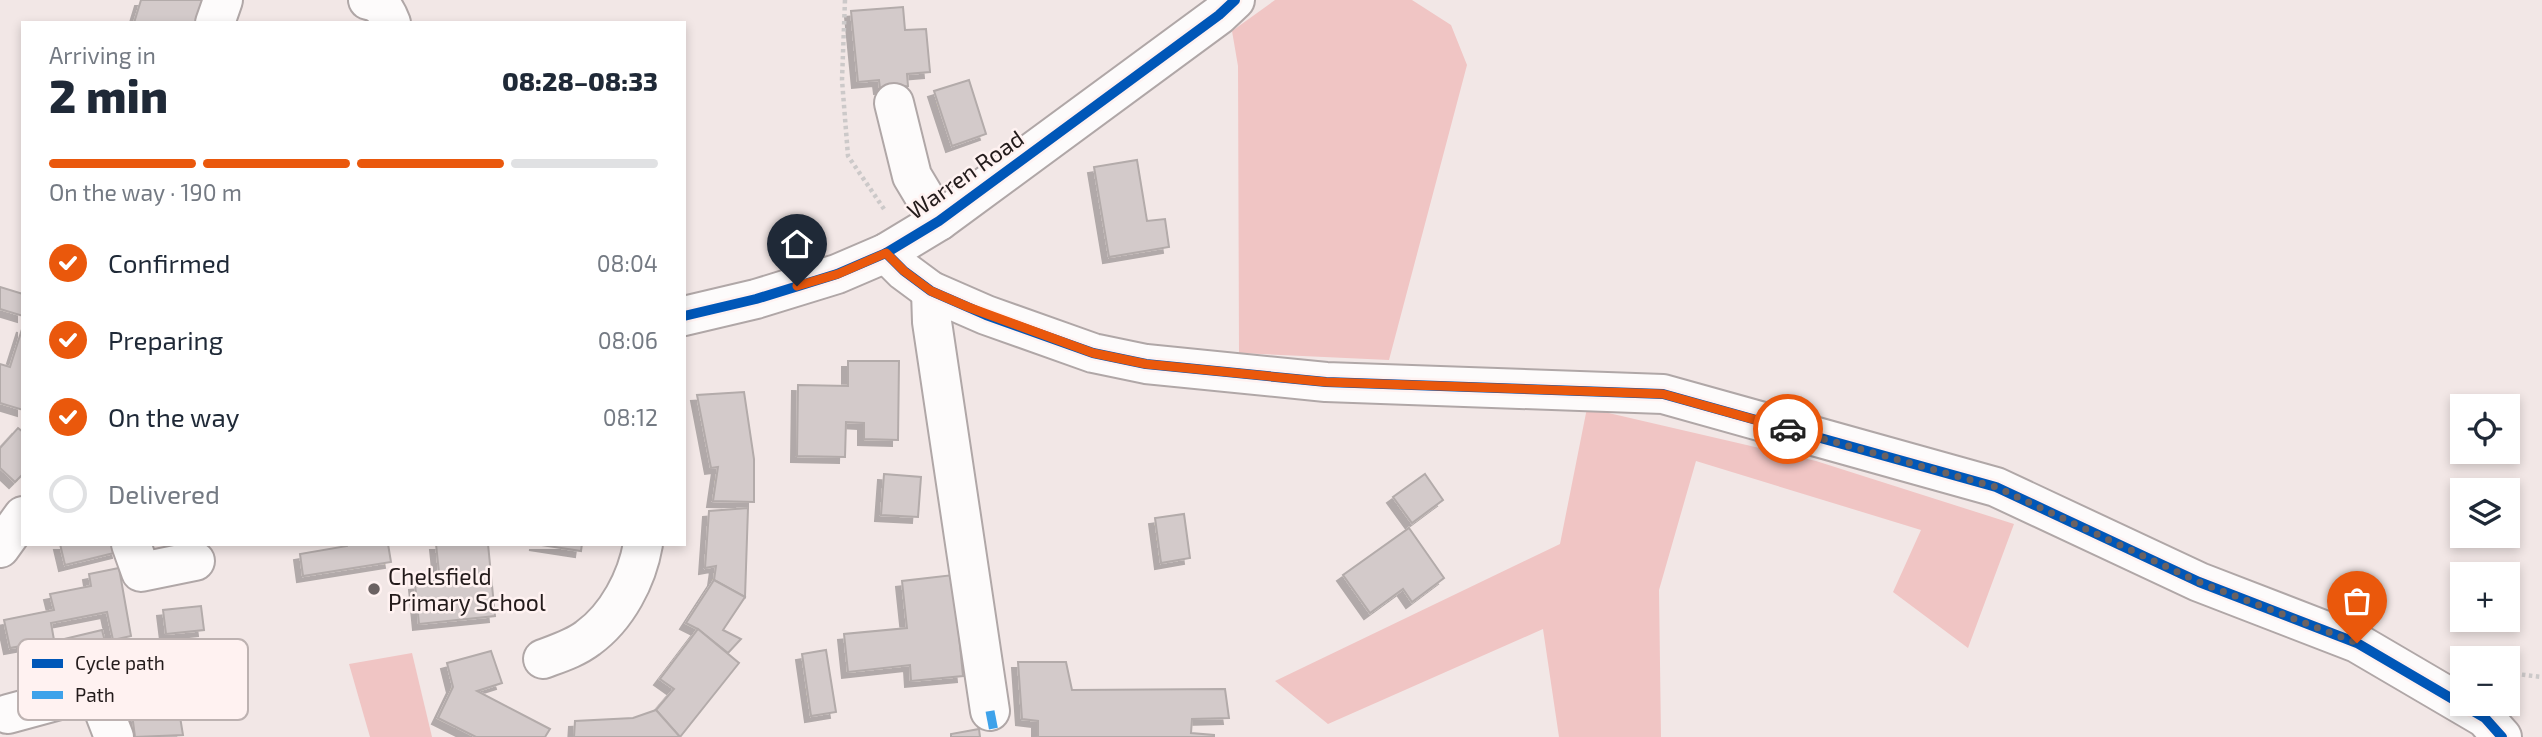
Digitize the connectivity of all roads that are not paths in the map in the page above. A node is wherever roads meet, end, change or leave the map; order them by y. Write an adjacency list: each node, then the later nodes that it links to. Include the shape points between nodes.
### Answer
1 (223, 0): 4 (street)
2 (368, 0): 5 (street, via 385,9)
3 (1235, 0): 7 (street, Warren Road)
4 (216, 21)
5 (390, 21)
6 (894, 103): 7 (street, via 912,176)
7 (939, 221): 8 (street, Warren Road)
8 (896, 247): 9 (street, via 904,271); 10 (street, Warren Road, via 838,274)
9 (931, 291): 17 (street); 20 (street, via 1093,353 1146,364 1326,382 1663,394 1983,483 2199,582 2357,643 2486,718)
10 (686, 316)
11 (21, 519): 14 (street)
12 (132, 546): 15 (street, via 141,572)
13 (642, 546): 16 (street, via 627,590 603,624 589,638)
14 (0, 548)
15 (195, 561)
16 (543, 659)
17 (990, 711)
18 (107, 720): 19 (street)
19 (114, 737)
20 (2502, 737)

